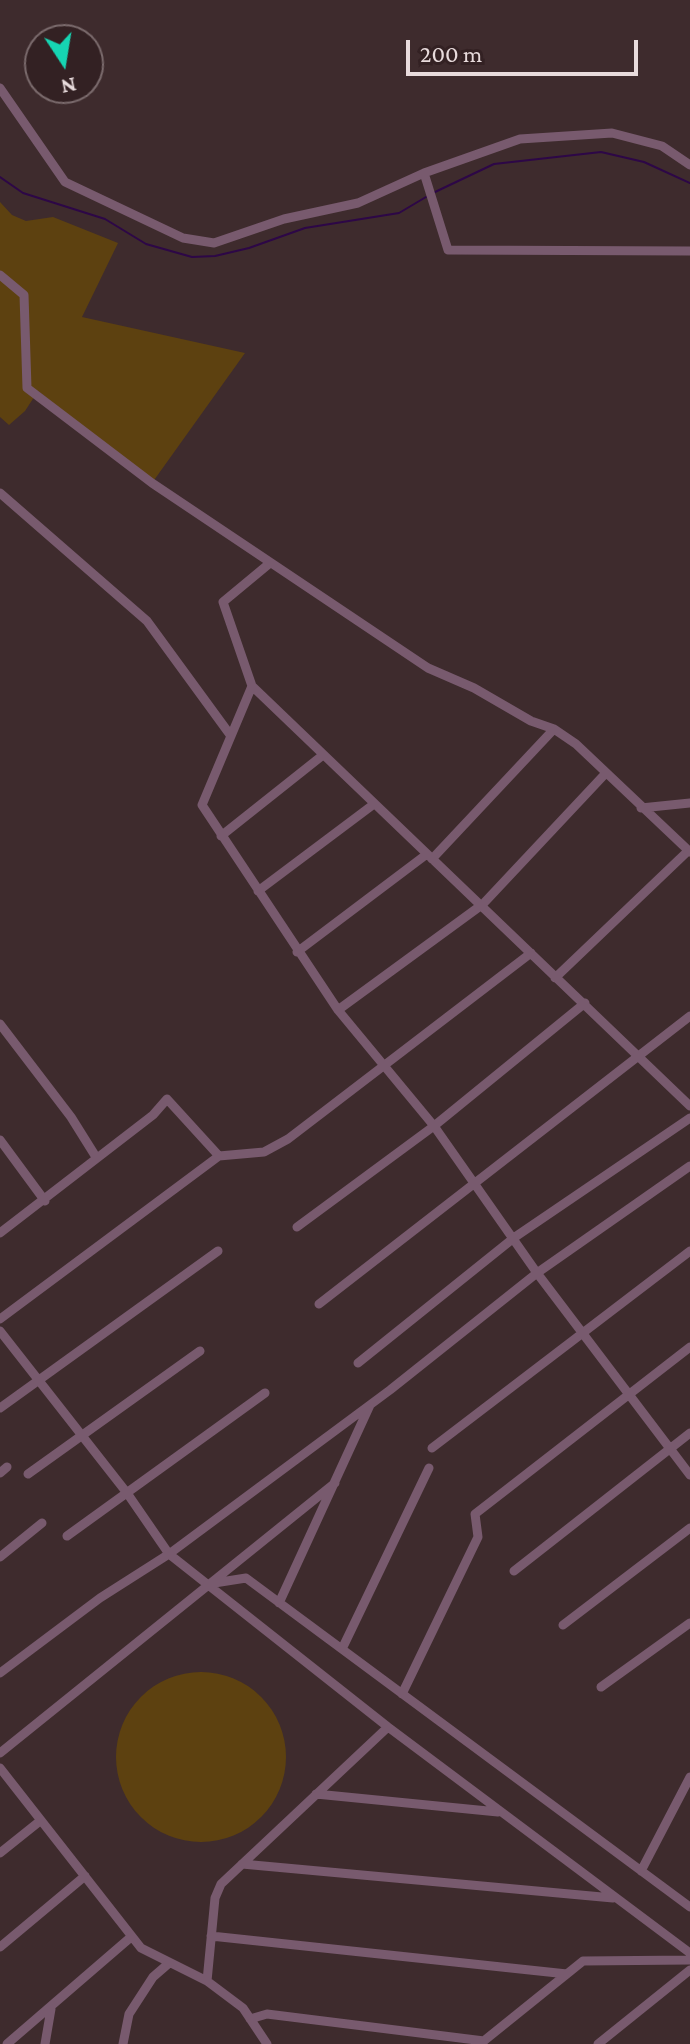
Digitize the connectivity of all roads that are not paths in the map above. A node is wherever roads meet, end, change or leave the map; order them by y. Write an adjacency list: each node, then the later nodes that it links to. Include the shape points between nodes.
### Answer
1 (0, 88): 3 (street, via 65,182 183,238 214,243 284,219 358,203)
2 (690, 165): 3 (street, via 662,146 612,133 520,139)
3 (424, 173): 4 (street, via 448,250)
4 (690, 251)
5 (0, 275): 7 (street, via 24,295 27,388 152,483)
6 (0, 493): 10 (street, via 147,621)
7 (270, 563): 8 (street, via 223,602); 9 (street, via 428,668)
8 (252, 686): 10 (street); 11 (street)
9 (554, 729): 12 (street); 18 (street)
10 (231, 736): 16 (street, via 202,805)
11 (323, 755): 14 (street); 16 (street)
12 (605, 774): 15 (street); 20 (street)
13 (690, 803): 15 (street)
14 (374, 804): 18 (street); 19 (street)
15 (641, 808): 17 (street)
16 (221, 836): 19 (street)
17 (689, 852): 23 (street)
18 (429, 856): 20 (street); 21 (street)
19 (258, 891): 21 (street)
20 (483, 904): 22 (street); 25 (street)
21 (297, 952): 25 (street)
22 (531, 953): 23 (street); 29 (street)
23 (555, 978): 24 (street)
24 (585, 1003): 28 (street); 32 (street)
25 (338, 1010): 29 (street)
26 (690, 1016): 28 (street)
27 (0, 1024): 35 (street)
28 (642, 1056): 30 (street); 37 (street)
29 (383, 1066): 32 (street); 34 (street, via 288,1139 264,1152)
30 (690, 1106)
31 (690, 1118): 41 (street)
32 (434, 1126): 37 (street); 39 (street)
33 (0, 1140): 38 (street)
34 (219, 1156): 35 (street, via 167,1099); 46 (street)
35 (96, 1157): 38 (street)
36 (690, 1166): 44 (street)
37 (476, 1184): 41 (street); 45 (street)
38 (45, 1201): 40 (street)
39 (297, 1227)
40 (0, 1233)
41 (515, 1237): 44 (street); 51 (street)
42 (218, 1251): 52 (street)
43 (690, 1251): 47 (street)
44 (537, 1273): 47 (street); 55 (street)
45 (319, 1304)
46 (0, 1319)
47 (582, 1330): 54 (street); 60 (street)
48 (0, 1331): 52 (street)
49 (690, 1347): 54 (street)
50 (200, 1351): 58 (street)
51 (358, 1363)
52 (37, 1381): 56 (street); 58 (street)
53 (265, 1393): 65 (street)
54 (627, 1394): 59 (street); 79 (street, via 475,1514 478,1537)
55 (371, 1402): 64 (street); 69 (street)
56 (0, 1408)
57 (690, 1433): 59 (street)
58 (80, 1436): 62 (street); 65 (street)
59 (669, 1447): 63 (street); 71 (street)
60 (432, 1448)
61 (429, 1468): 76 (street)
62 (28, 1474)
63 (690, 1475)
64 (335, 1483): 72 (street); 73 (street)
65 (127, 1493): 68 (street); 69 (street)
66 (42, 1523): 70 (street)
67 (690, 1528): 75 (street)
68 (67, 1536)
69 (169, 1554): 72 (street); 77 (street)
70 (0, 1557)
71 (514, 1571)
72 (208, 1584): 73 (street, via 246,1578); 80 (street); 81 (street)
73 (279, 1603): 76 (street)
74 (690, 1623): 78 (street)
75 (563, 1625)
76 (342, 1649): 79 (street)
77 (0, 1673)
78 (601, 1687)
79 (402, 1694): 89 (street)
80 (388, 1727): 84 (street); 85 (street)
81 (0, 1753)
82 (0, 1768): 86 (street)
83 (690, 1777): 89 (street)
84 (316, 1794): 85 (street); 88 (street)
85 (501, 1812): 91 (street)
86 (40, 1821): 87 (street); 90 (street)
87 (0, 1853)
88 (242, 1864): 91 (street); 93 (street, via 217,1890)
89 (641, 1871): 92 (street)
90 (85, 1876): 94 (street); 95 (street)
91 (616, 1898): 96 (street)
92 (690, 1907)
93 (211, 1936): 100 (street); 101 (street)
94 (131, 1937): 98 (street); 102 (street)
95 (0, 1947)
96 (690, 1953)
97 (690, 1960): 100 (street, via 583,1961)
98 (168, 1964): 101 (street); 107 (street, via 129,2014)
99 (690, 1970): 109 (street)
100 (567, 1974): 104 (street)
101 (207, 1981): 103 (street)
102 (51, 2009): 105 (street); 106 (street)
103 (250, 2019): 104 (street, via 267,2014); 108 (street)
104 (482, 2042)
105 (7, 2044)
106 (45, 2044)
107 (123, 2044)
108 (267, 2044)
109 (598, 2044)

